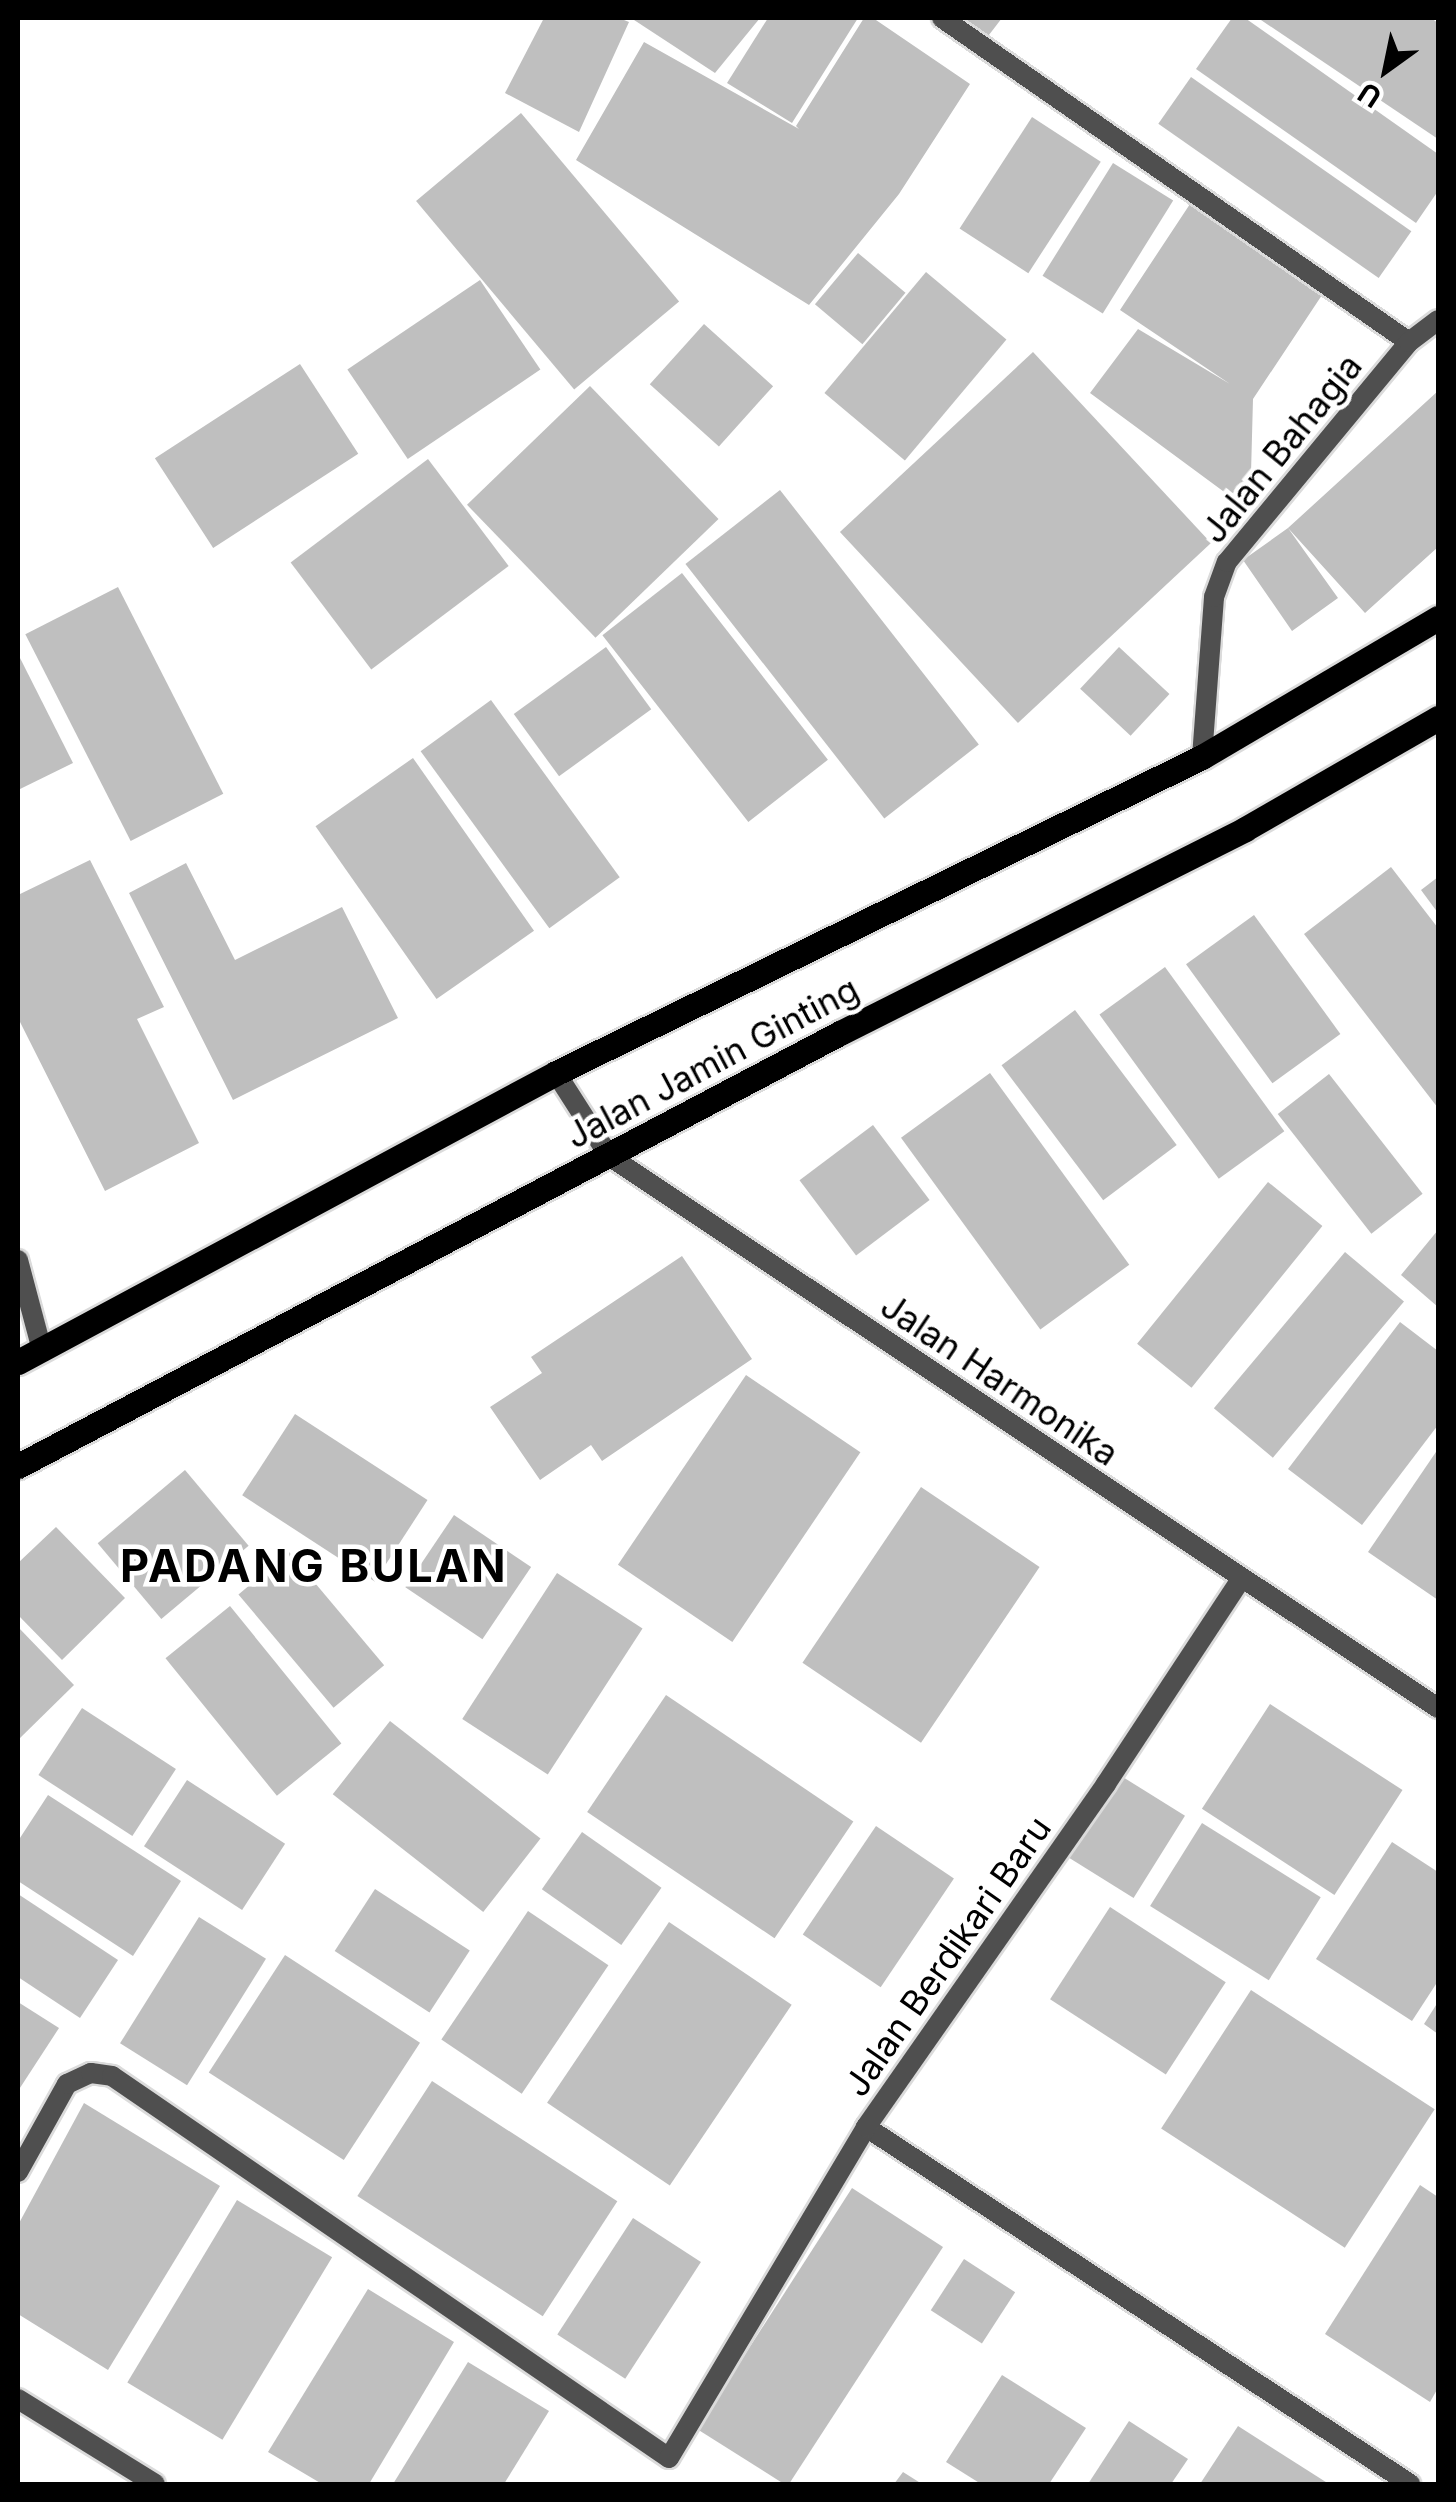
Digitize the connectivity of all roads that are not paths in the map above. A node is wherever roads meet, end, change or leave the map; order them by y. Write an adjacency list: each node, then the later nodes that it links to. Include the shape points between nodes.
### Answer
1 (942, 18): 3 (street)
2 (1438, 320): 3 (street, Jalan Bahagia)
3 (1409, 342): 6 (street, Jalan Bahagia, via 1226,562 1214,597)
4 (1438, 618): 6 (main road, Jalan Jamin Ginting)
5 (1438, 718): 8 (main road, Jalan Jamin Ginting, via 1245,829)
6 (1202, 757): 7 (main road, Jalan Jamin Ginting)
7 (556, 1072): 8 (street, Jalan Harmonika); 10 (main road, Jalan Jamin Ginting)
8 (609, 1156): 12 (main road, Jalan Jamin Ginting); 13 (street, Jalan Harmonika)
9 (18, 1260): 10 (street)
10 (42, 1350): 11 (main road, Jalan Jamin Ginting)
11 (18, 1362)
12 (18, 1466)
13 (1241, 1580): 14 (street, Jalan Harmonika); 15 (street, Jalan Berdikari Baru)
14 (1438, 1708)
15 (866, 2126): 16 (street, via 668,2458 112,2076 91,2072 67,2084); 19 (street, Jalan Berdikari Baru)
16 (18, 2172)
17 (18, 2399): 18 (street)
18 (155, 2484)
19 (1410, 2484)

